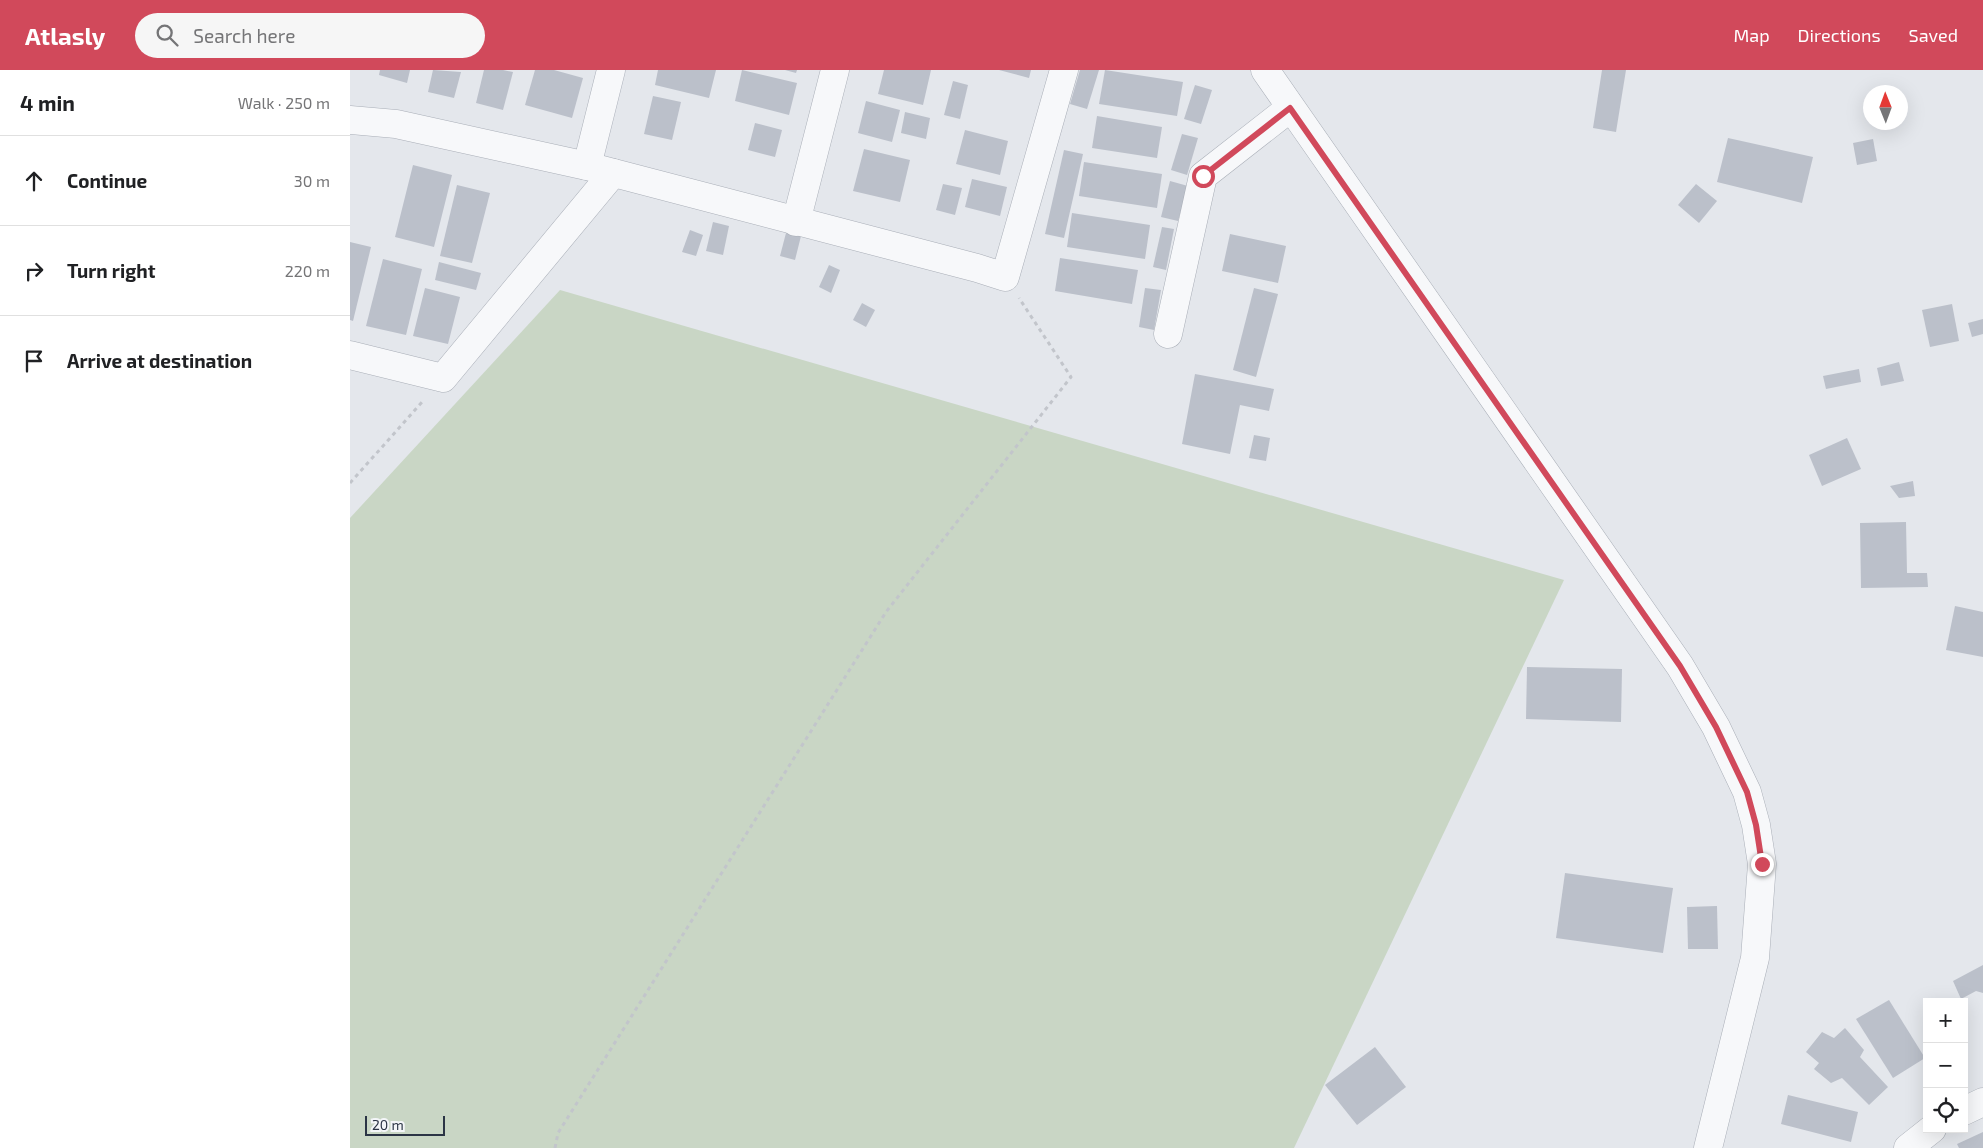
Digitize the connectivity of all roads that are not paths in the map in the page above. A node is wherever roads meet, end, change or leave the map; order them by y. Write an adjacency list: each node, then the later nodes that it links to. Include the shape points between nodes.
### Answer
1 (611, 70): 7 (street)
2 (835, 70): 9 (street)
3 (1064, 70): 9 (street, via 1005,277)
4 (1265, 70): 5 (street)
5 (1290, 108): 10 (street, via 1203,176); 15 (street, via 1680,666 1716,727 1747,792 1762,864 1755,958)
6 (350, 120): 7 (street, via 396,124)
7 (587, 166): 8 (street)
8 (613, 174): 9 (street); 11 (street, via 444,378)
9 (796, 222)
10 (1168, 334)
11 (350, 355)
12 (1983, 1102): 13 (street)
13 (1968, 1109)
14 (1927, 1133): 16 (street)
15 (1708, 1148)
16 (1908, 1148)

